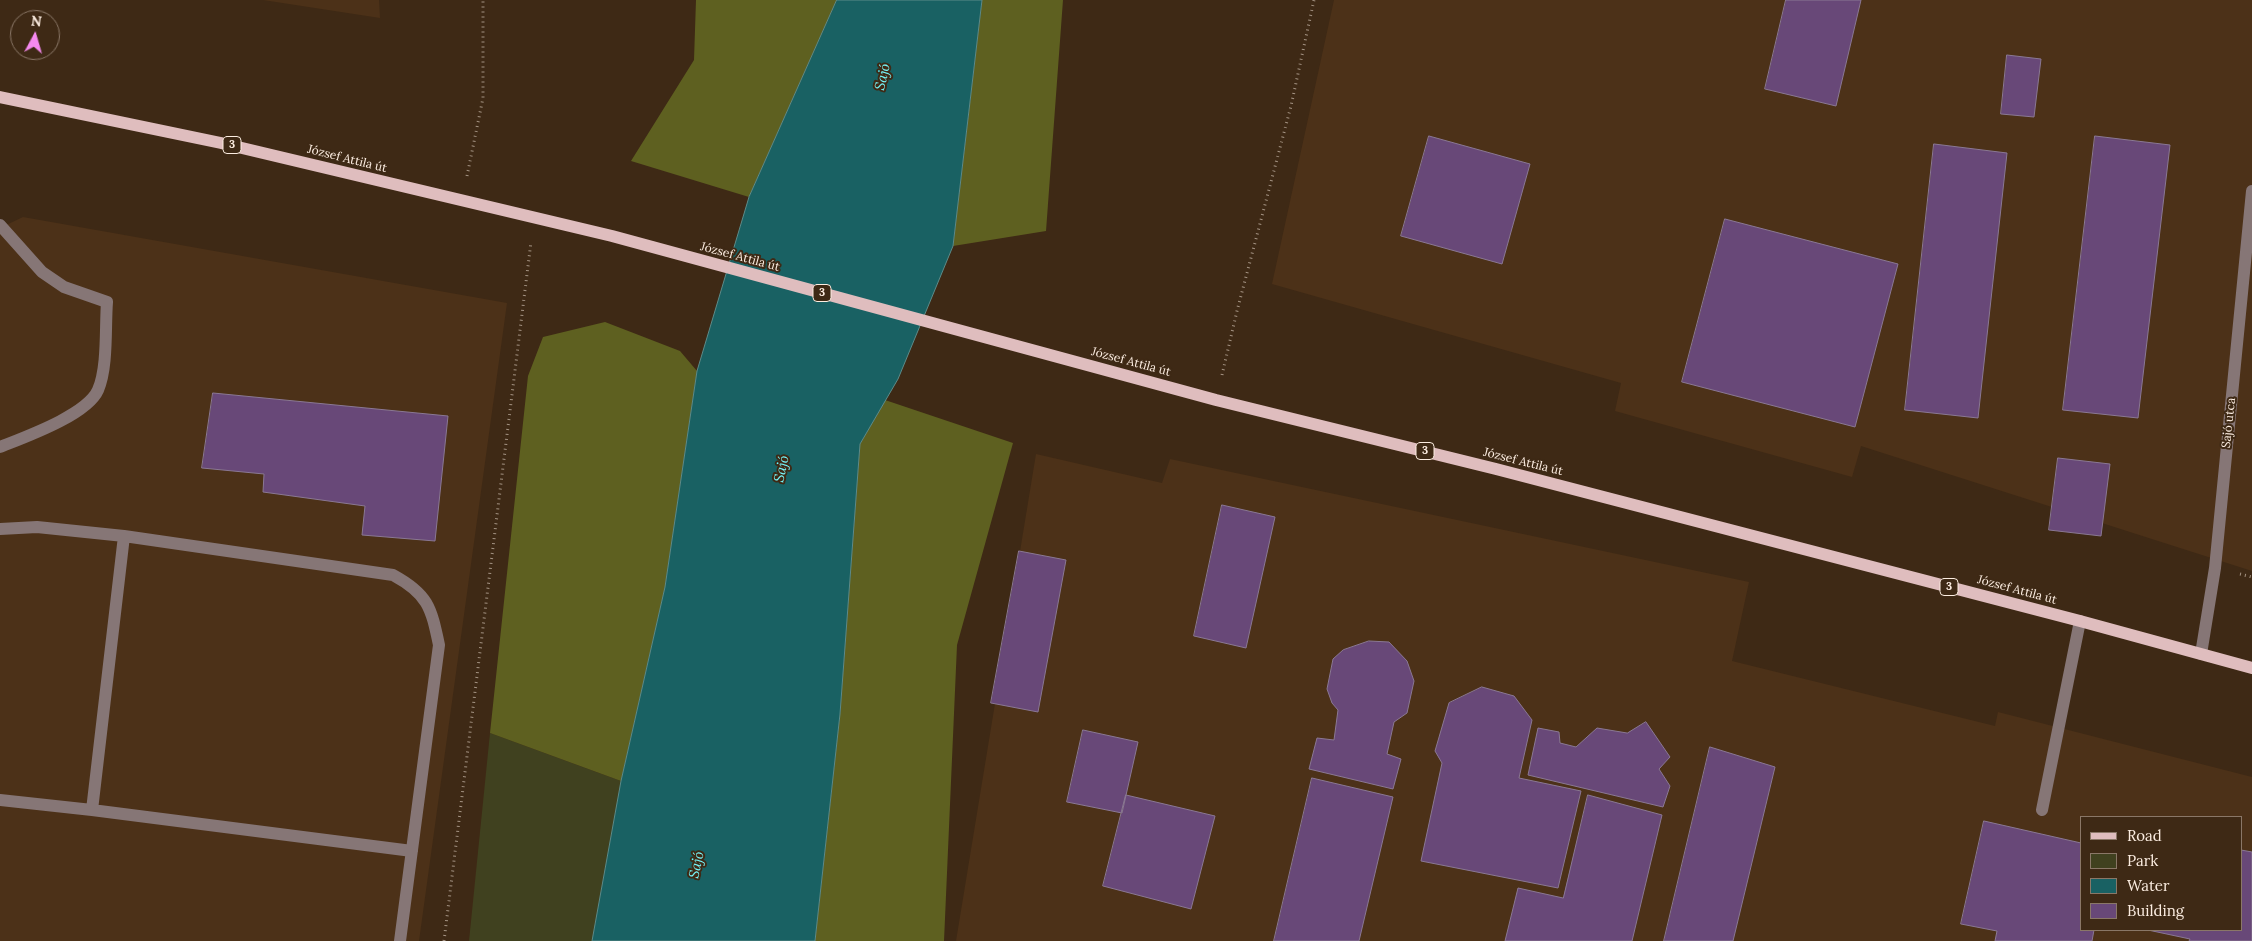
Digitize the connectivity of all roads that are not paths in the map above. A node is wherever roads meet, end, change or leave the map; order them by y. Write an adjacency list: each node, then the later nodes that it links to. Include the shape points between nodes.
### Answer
1 (0, 97): 7 (main road, József Attila út / 3, via 221,143 612,236 1216,400 1496,469)
2 (2252, 191): 8 (street, Sajó utca, via 2214,568)
3 (0, 225): 4 (street, via 42,272 64,287 106,302 104,364 98,390 86,406 41,431)
4 (0, 447)
5 (0, 529): 6 (street, via 37,527)
6 (124, 536): 11 (street); 13 (street, via 393,575 423,595 433,616 439,644)
7 (2080, 621): 8 (main road, József Attila út / 3); 12 (street)
8 (2201, 654): 9 (main road, József Attila út / 3)
9 (2252, 668)
10 (0, 800): 11 (street)
11 (92, 810): 13 (street)
12 (2042, 810)
13 (412, 851): 14 (street)
14 (400, 941)

